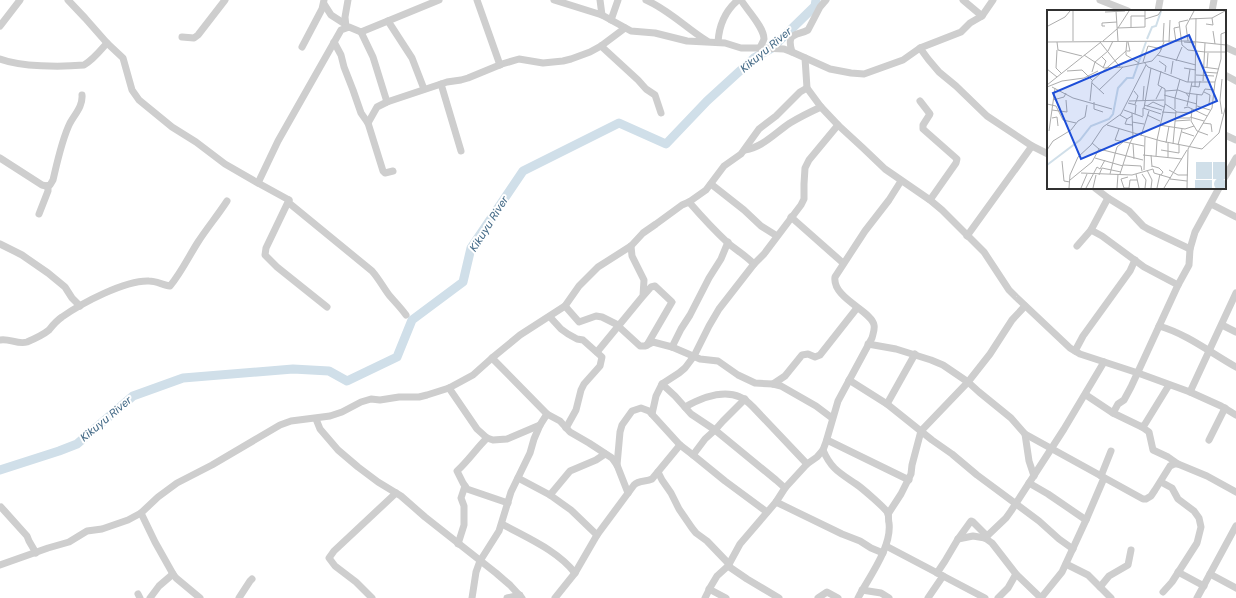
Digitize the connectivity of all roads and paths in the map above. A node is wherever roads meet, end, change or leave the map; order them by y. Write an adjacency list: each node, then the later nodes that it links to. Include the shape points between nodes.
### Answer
1 (20, 0): 27 (street)
2 (68, 0): 35 (street)
3 (225, 0): 31 (street, via 198,35 194,38)
4 (348, 0): 28 (street)
5 (439, 0): 26 (street)
6 (477, 0): 45 (street)
7 (554, 0): 23 (street)
8 (600, 0): 23 (street)
9 (618, 0): 25 (street)
10 (646, 0): 33 (street, via 666,10)
11 (740, 0): 34 (street, via 728,10 719,30); 39 (street, via 760,27 764,40)
12 (826, 0): 41 (street, via 820,6 808,30 793,37 790,43)
13 (963, 0): 24 (street)
14 (993, 0): 24 (street)
15 (1100, 0): 19 (street)
16 (1160, 0): 21 (street)
17 (1214, 0): 22 (street)
18 (324, 2): 28 (street, via 331,15); 37 (street)
19 (1112, 2): 20 (street)
20 (1126, 10)
21 (1158, 10)
22 (1212, 10)
23 (602, 15): 25 (street)
24 (982, 16): 40 (street, via 961,32)
25 (611, 20): 29 (street)
26 (388, 21): 30 (street); 50 (street, via 412,58)
27 (0, 26)
28 (345, 26): 30 (street); 32 (street)
29 (625, 28): 33 (street, via 687,41); 36 (street)
30 (361, 32): 52 (street, via 373,57)
31 (182, 37)
32 (334, 42): 56 (street, via 361,113); 69 (street, via 278,141)
33 (709, 42): 34 (street)
34 (718, 42): 39 (street, via 741,48)
35 (107, 43): 44 (street, via 84,65 34,65 10,63); 69 (street, via 124,58 132,90 139,100 225,164)
36 (602, 46): 45 (street, via 563,61 543,63 519,59); 55 (street, via 654,95)
37 (302, 47)
38 (1226, 47): 42 (street)
39 (760, 48): 41 (street)
40 (920, 48): 43 (street, via 903,60 864,74 830,68); 60 (street, via 939,72 986,116)
41 (792, 52): 43 (street)
42 (1236, 52)
43 (805, 58): 49 (street)
44 (0, 59)
45 (500, 65): 48 (street, via 468,78)
46 (1226, 76): 47 (street)
47 (1236, 81)
48 (441, 84): 50 (street); 62 (street)
49 (807, 88): 54 (street); 61 (street, via 759,130)
50 (424, 89): 52 (street)
51 (82, 95): 71 (street, via 81,105 68,128 53,180)
52 (386, 102): 56 (street, via 377,107)
53 (920, 102): 76 (street, via 930,114 923,129 957,159)
54 (821, 107): 57 (street); 61 (street, via 791,123 760,145)
55 (661, 113)
56 (368, 123): 66 (street, via 383,171)
57 (838, 125): 68 (street); 81 (street, via 807,164 804,199)
58 (1226, 135): 59 (street)
59 (1236, 140)
60 (1032, 146): 63 (street); 85 (street)
61 (745, 150): 70 (street, via 724,166)
62 (461, 151)
63 (1047, 154)
64 (0, 158): 71 (street, via 42,185)
65 (1235, 162): 67 (street)
66 (393, 171)
67 (1226, 175)
68 (901, 181): 76 (street); 92 (street)
69 (258, 183): 75 (street)
70 (711, 184): 78 (street); 84 (street, via 761,226)
71 (48, 186): 80 (street)
72 (1097, 189): 74 (street)
73 (1218, 189): 79 (street)
74 (1108, 198): 83 (street); 90 (street, via 1129,211 1143,226)
75 (289, 200): 98 (street, via 265,255); 102 (street, via 289,203 372,271)
76 (930, 200): 85 (street)
77 (227, 201): 97 (street, via 170,286 152,281 137,281 106,292)
78 (689, 202): 86 (street); 88 (street, via 656,224)
79 (1211, 204): 82 (street); 90 (street, via 1195,232)
80 (38, 214)
81 (791, 217): 84 (street); 92 (street)
82 (1236, 217)
83 (1091, 230): 89 (street); 91 (street)
84 (777, 236): 93 (street)
85 (967, 236): 100 (street, via 984,252 1009,290)
86 (728, 242): 93 (street); 111 (street)
87 (0, 244): 97 (street, via 48,273 65,287)
88 (631, 246): 96 (street, via 632,256 644,280); 99 (street, via 598,267)
89 (1078, 246)
90 (1190, 249): 94 (street, via 1189,265)
91 (1135, 260): 94 (street); 112 (street)
92 (843, 263): 101 (street, via 834,282 836,288)
93 (754, 264): 116 (street, via 720,309)
94 (1178, 285): 106 (street)
95 (1236, 293): 104 (street)
96 (643, 296): 105 (street); 110 (street, via 655,286 672,302)
97 (80, 306): 108 (street, via 55,322 47,331 28,341 21,343)
98 (327, 306)
99 (565, 306): 103 (street); 105 (street, via 579,322 596,316)
100 (1025, 306): 112 (street); 122 (street)
101 (857, 308): 109 (street, via 874,324 874,333); 124 (street, via 820,355 802,355 786,376)
102 (406, 315)
103 (550, 316): 113 (street, via 568,334 583,340); 117 (street, via 520,335)
104 (1222, 324): 107 (street); 114 (street)
105 (618, 326): 110 (street, via 640,346); 113 (street)
106 (1159, 326): 114 (street, via 1193,340); 120 (street)
107 (1236, 332)
108 (0, 340)
109 (868, 344): 115 (street); 121 (street)
110 (645, 346): 111 (street, via 653,342)
111 (672, 347): 116 (street)
112 (1074, 351): 118 (street)
113 (597, 352): 141 (street, via 602,357 600,366 584,384 576,410)
114 (1209, 352): 119 (street); 127 (street)
115 (915, 354): 122 (street, via 943,365); 130 (street)
116 (694, 356): 123 (street, via 685,368); 124 (street, via 718,361 755,383)
117 (492, 358): 126 (street, via 473,375); 134 (street)
118 (1104, 362): 120 (street); 128 (street)
119 (1236, 367)
120 (1138, 373): 125 (street); 133 (street, via 1124,400 1117,405)
121 (849, 380): 130 (street); 137 (street, via 839,397)
122 (968, 382): 143 (street); 144 (street)
123 (662, 384): 131 (street); 135 (street)
124 (773, 384): 137 (street, via 816,406)
125 (1169, 385): 127 (street); 140 (street)
126 (449, 388): 138 (street, via 419,396 371,399 342,412); 145 (street, via 477,429)
127 (1190, 392): 132 (street)
128 (1086, 395): 133 (street); 149 (street)
129 (745, 399): 131 (street, via 719,394); 142 (street); 155 (street)
130 (887, 404): 143 (street)
131 (685, 407): 142 (street)
132 (1225, 408): 136 (street); 147 (street)
133 (1113, 413): 140 (street)
134 (547, 414): 139 (street); 141 (street, via 560,421)
135 (652, 414): 148 (street); 154 (street, via 645,409 637,408 622,425)
136 (1236, 415)
137 (832, 418): 146 (street)
138 (316, 419): 167 (street, via 320,429 338,450); 175 (street, via 309,418 280,425 177,483)
139 (540, 425): 145 (street, via 507,439); 160 (street)
140 (1142, 427): 156 (street, via 1149,432 1153,450)
141 (566, 428): 152 (street)
142 (715, 430): 153 (street); 165 (street)
143 (921, 431): 161 (street); 172 (street)
144 (1026, 434): 149 (street); 158 (street, via 1029,461)
145 (487, 438): 164 (street, via 457,470)
146 (826, 440): 150 (street); 161 (street)
147 (1209, 440)
148 (680, 444): 153 (street); 157 (street)
149 (1052, 448): 158 (street); 159 (street)
150 (823, 450): 155 (street); 176 (street, via 840,474 863,489)
151 (1111, 451): 159 (street)
152 (604, 454): 154 (street); 169 (street, via 570,471)
153 (693, 455): 174 (street)
154 (617, 464): 168 (street)
155 (807, 464): 165 (street)
156 (1178, 464): 162 (street, via 1170,466); 166 (street)
157 (658, 472): 168 (street, via 648,481 636,483); 190 (street, via 692,528)
158 (1034, 476): 163 (street)
159 (1103, 477): 162 (street, via 1139,498 1146,499); 177 (street)
160 (518, 478): 169 (street); 171 (street)
161 (909, 480): 176 (street)
162 (1161, 482): 192 (street, via 1172,488 1178,499 1194,511 1201,527 1197,543)
163 (1029, 483): 172 (street); 177 (street)
164 (465, 486): 171 (street, via 472,491); 183 (street, via 461,498 464,506 464,525)
165 (785, 488): 170 (street)
166 (1236, 492)
167 (396, 493): 183 (street); 209 (street, via 328,558)
168 (628, 493): 180 (street)
169 (550, 495): 180 (street, via 571,510)
170 (776, 502): 174 (street); 185 (street, via 871,548)
171 (508, 503): 178 (street)
172 (1015, 504): 181 (street, via 1006,518); 184 (street)
173 (1, 507): 187 (street, via 27,536)
174 (766, 512): 190 (street, via 740,544)
175 (141, 513): 187 (street, via 115,525 87,531 69,542); 194 (street)
176 (888, 514): 185 (street, via 889,533)
177 (1086, 520): 184 (street)
178 (502, 524): 188 (street); 193 (street, via 550,552 570,566)
179 (1236, 526): 197 (street)
180 (597, 535): 193 (street)
181 (986, 537): 182 (street); 182 (street, via 971,521); 196 (street)
182 (958, 539): 195 (street)
183 (458, 544): 188 (street)
184 (1073, 549): 189 (street)
185 (884, 550): 195 (street); 203 (street)
186 (1131, 550): 199 (street, via 1128,565 1109,576)
187 (36, 553): 191 (street)
188 (480, 561): 205 (street); 210 (street, via 475,574)
189 (1066, 564): 199 (street, via 1088,575); 223 (street)
190 (728, 565): 202 (street); 215 (street)
191 (0, 566)
192 (1178, 572): 200 (street); 204 (street)
193 (575, 573): 212 (street)
194 (173, 574): 206 (street); 207 (street)
195 (940, 574): 220 (street); 221 (street)
196 (1016, 574): 222 (street); 223 (street)
197 (1210, 574): 200 (street); 201 (street)
198 (252, 579): 208 (street)
199 (1100, 586): 224 (street)
200 (1204, 586): 225 (street)
201 (1236, 588)
202 (709, 589): 213 (street); 214 (street)
203 (862, 590): 218 (street); 219 (street, via 881,593)
204 (1163, 592)
205 (521, 597): 211 (street)
206 (150, 598)
207 (200, 598)
208 (238, 598)
209 (372, 598)
210 (472, 598)
211 (507, 598)
212 (555, 598)
213 (705, 598)
214 (726, 598)
215 (779, 598)
216 (818, 598): 217 (street, via 827,592)
217 (838, 598)
218 (858, 598)
219 (889, 598)
220 (928, 598)
221 (985, 598)
222 (998, 598)
223 (1041, 598)
224 (1111, 598)
225 (1197, 598)

